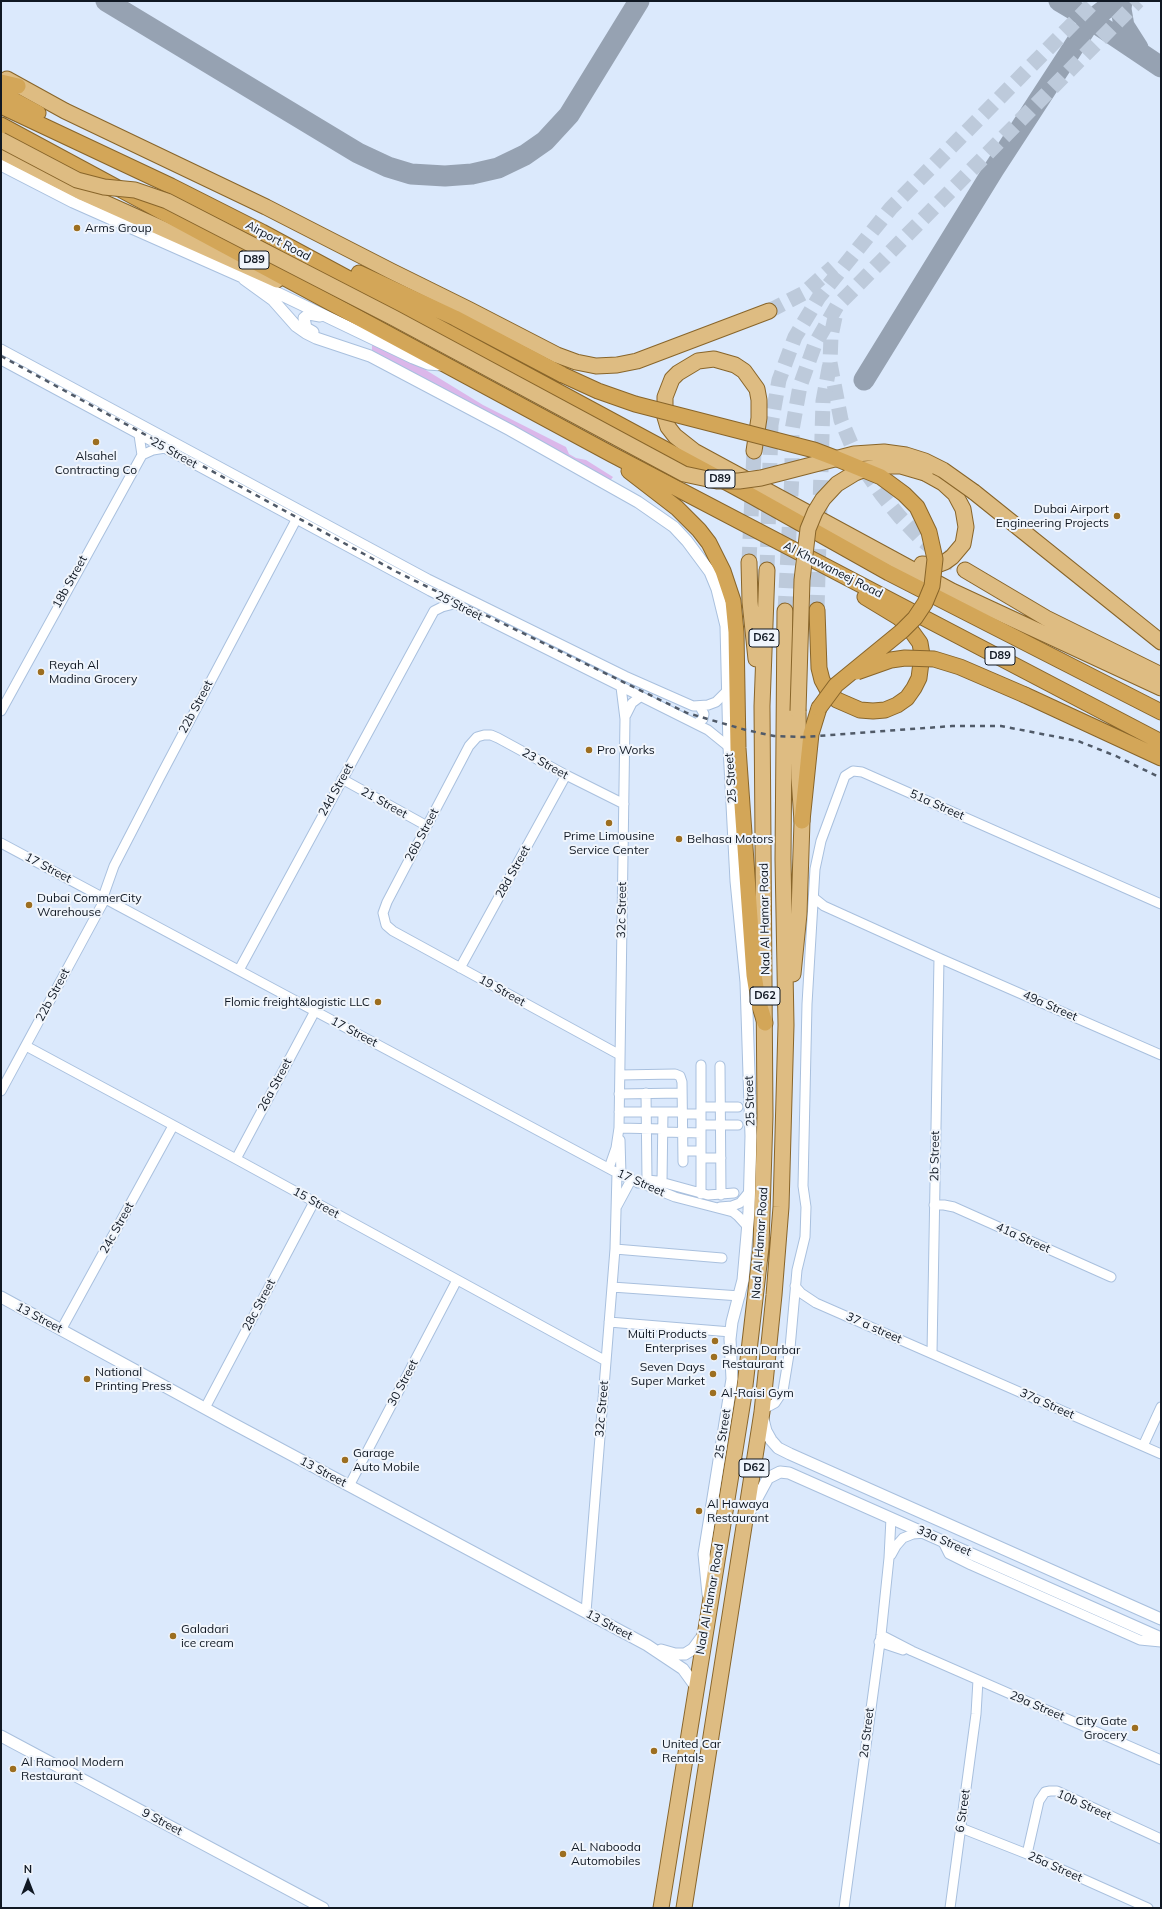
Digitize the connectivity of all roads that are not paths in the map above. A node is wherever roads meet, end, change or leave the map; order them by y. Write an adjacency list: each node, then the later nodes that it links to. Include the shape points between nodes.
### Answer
1 (1, 76): 3 (main road)
2 (1, 82): 3 (highway)
3 (18, 86): 14 (main road, via 65,111 266,206 557,355 576,362 596,366 637,361)
4 (1, 93): 9 (highway, via 92,141)
5 (1, 106): 9 (highway, Airport Road / D89)
6 (1, 125): 13 (highway, D89)
7 (1, 140): 39 (main road, bridge, via 77,180 157,196 332,286 684,474 711,480 739,481 761,478 854,454 884,452 906,455 930,463 974,492)
8 (1, 150): 13 (main road, via 121,211 267,276)
9 (125, 164): 11 (highway, Airport Road / D89)
10 (1, 165): 12 (street, via 73,202)
11 (320, 263): 22 (highway, Airport Road / D89); 41 (highway, bridge, via 351,269 455,318 598,391 635,404 814,450 881,477 897,488 911,500 926,523 933,545 935,568 929,595 908,625)
12 (244, 279): 15 (street); 16 (street, via 273,300 296,326)
13 (309, 289): 19 (highway, D89)
14 (769, 311)
15 (327, 316): 16 (street, via 309,314 303,322 306,328); 19 (street, via 420,361)
16 (332, 344): 44 (street, via 370,356 609,485 674,527 688,541 710,572 721,601 726,626)
17 (1, 349): 47 (street, 25 Street, via 441,586 632,680 686,704)
18 (1, 360): 20 (street, 25 Street)
19 (448, 365): 26 (highway, Al Khawaneej Road / D89)
20 (13, 367): 21 (street); 23 (street, 25 Street)
21 (1, 370)
22 (550, 388): 49 (highway, Al Khawaneej Road / D89, via 889,573)
23 (139, 434): 24 (street, 25 Street); 27 (street)
24 (165, 448): 27 (street); 28 (street, 25 Street)
25 (754, 451): 29 (main road, via 759,400 757,389 744,371 735,365 714,359 698,360 678,372 672,379 665,397 665,417 668,427 684,444)
26 (611, 454): 33 (highway, Al Khawaneej Road / D89); 72 (highway, via 677,508 699,530 717,556 729,585 735,616 738,748 754,974)
27 (142, 455): 48 (street, 18b Street)
28 (296, 520): 34 (street, 25 Street); 62 (street, 22b Street, via 114,866)
29 (877, 549): 43 (main road, via 952,591); 59 (main road, bridge, via 889,549 912,561 929,565 945,562 958,551 966,535 966,518 959,500 935,477 901,466 888,466 865,469 837,484 823,498 815,512 808,529 802,580 798,711)
30 (749, 562): 46 (main road, via 754,641)
31 (767, 570): 46 (main road, Nad Al Hamar Road / D62)
32 (965, 570): 40 (main road, via 1046,618)
33 (837, 573): 36 (highway, via 862,596 898,618 920,643 921,672 907,698 891,707 873,711 848,706 837,700 828,691 819,668); 52 (highway, Al Khawaneej Road / D89)
34 (430, 591): 35 (street, 25 Street); 37 (street)
35 (454, 604): 37 (street); 42 (street, 25 Street)
36 (817, 610)
37 (434, 611): 57 (street, 24d Street)
38 (785, 611): 73 (main road, Nad Al Hamar Road / D62, via 783,859)
39 (1161, 642)
40 (1161, 675)
41 (844, 678): 55 (highway, bridge, via 891,660 934,659 960,667 1025,695); 59 (highway, bridge, via 830,692 820,708 812,734)
42 (621, 687): 45 (street, 25 Street); 50 (street, 32c Street)
43 (1161, 688)
44 (728, 690): 47 (street, via 716,702); 54 (street)
45 (640, 697): 50 (street, via 632,703); 51 (street, 25 Street)
46 (762, 706): 72 (main road, Nad Al Hamar Road / D62)
47 (700, 707): 51 (street, via 704,714)
48 (1, 711)
49 (1161, 712)
50 (625, 719): 58 (street, 32c Street)
51 (696, 724): 54 (street, 25 Street)
52 (1161, 742)
53 (469, 746): 56 (street, 23 Street, via 477,737 491,735); 60 (street, 26b Street)
54 (729, 747): 107 (street, 25 Street, via 736,881 746,982 751,1136)
55 (1161, 758)
56 (566, 775): 58 (street, 23 Street); 69 (street, 28d Street)
57 (342, 779): 60 (street, 21 Street); 70 (street, 24d Street)
58 (624, 804): 75 (street, 32c Street)
59 (802, 821): 73 (main road, via 799,914)
60 (427, 826): 67 (street, 26b Street, via 384,907)
61 (1, 843): 62 (street, 17 Street)
62 (104, 898): 70 (street, 17 Street); 74 (street, 22b Street)
63 (814, 898): 64 (street, 51a Street, via 818,850 844,779 853,771 862,772); 65 (street, 49a Street, via 820,904); 66 (street, 51a Street)
64 (1161, 904)
65 (837, 911): 66 (street, via 823,911); 68 (street, 49a Street)
66 (813, 916): 120 (street, 51a Street, via 805,1064 806,1221)
67 (386, 925): 69 (street, 19 Street, via 393,932)
68 (939, 958): 76 (street, 49a Street); 112 (street, 2b Street)
69 (460, 968): 75 (street, 19 Street)
70 (239, 970): 71 (street, 17 Street)
71 (315, 1011): 101 (street, 26a Street); 104 (street, 17 Street)
72 (765, 1023): 143 (main road, Nad Al Hamar Road / D62, via 763,1203 757,1287 744,1394)
73 (786, 1025): 133 (main road, Nad Al Hamar Road / D62, via 781,1208)
74 (26, 1046): 80 (street, 22b Street); 93 (street, 15 Street)
75 (620, 1055): 79 (street, 32c Street)
76 (1161, 1055)
77 (701, 1065): 86 (street)
78 (720, 1066): 84 (street)
79 (620, 1076): 82 (street, via 678,1075 682,1079); 83 (street, 32c Street)
80 (1, 1091)
81 (646, 1093): 82 (street); 83 (street); 88 (street)
82 (682, 1093): 90 (street)
83 (620, 1094): 87 (street, 32c Street)
84 (720, 1107): 85 (street); 86 (street); 91 (street)
85 (738, 1107)
86 (701, 1111): 90 (street); 95 (street)
87 (619, 1112): 88 (street); 96 (street, 32c Street)
88 (646, 1112): 89 (street); 94 (street)
89 (663, 1112): 90 (street); 97 (street)
90 (682, 1113): 98 (street)
91 (720, 1125): 92 (street); 95 (street); 102 (street)
92 (738, 1125)
93 (173, 1126): 101 (street, 15 Street); 127 (street, 24c Street)
94 (646, 1129): 96 (street); 97 (street); 105 (street)
95 (701, 1129): 98 (street); 100 (street)
96 (619, 1130): 104 (street, 32c Street); 104 (street, 32c Street, via 621,1148)
97 (663, 1131): 98 (street); 106 (street)
98 (682, 1133): 99 (street)
99 (683, 1151): 100 (street); 103 (street)
100 (701, 1154): 102 (street); 109 (street)
101 (236, 1158): 111 (street, 15 Street)
102 (721, 1158): 110 (street)
103 (683, 1162)
104 (616, 1172): 105 (street, 17 Street); 113 (street, 32c Street)
105 (639, 1181): 106 (street); 113 (street, 32c Street); 114 (street, 17 Street, via 675,1197)
106 (662, 1182): 109 (street)
107 (749, 1192): 114 (street, 17 Street, via 744,1200 736,1205); 115 (street, 25 Street)
108 (734, 1193): 110 (street)
109 (701, 1194): 110 (street)
110 (721, 1195)
111 (314, 1202): 119 (street, 15 Street); 132 (street, 28c Street)
112 (934, 1205): 118 (street, 41a Street, via 954,1207); 129 (street, 2b Street)
113 (617, 1206): 116 (street, 32c Street)
114 (714, 1207): 115 (street, 17 Street, via 733,1212)
115 (748, 1227): 122 (street, 25 Street)
116 (615, 1249): 117 (street); 121 (street, 32c Street)
117 (722, 1258)
118 (1111, 1277)
119 (457, 1280): 130 (street, 15 Street); 136 (street, 30 Street)
120 (795, 1286): 124 (street, 37 a street); 125 (street, 51a Street)
121 (612, 1288): 122 (street); 126 (street, 32c Street)
122 (740, 1296): 128 (street, 25 Street)
123 (1, 1297): 127 (street, 13 Street)
124 (816, 1303): 125 (street, via 804,1302); 129 (street, 37 a street)
125 (793, 1308): 133 (street, 51a Street, via 783,1391 775,1403)
126 (610, 1322): 128 (street); 130 (street, 32c Street)
127 (61, 1330): 132 (street, 13 Street)
128 (731, 1332): 143 (street, 25 Street, via 732,1380 704,1554)
129 (932, 1353): 134 (street, 37a Street)
130 (606, 1361): 144 (street, 32c Street)
131 (1161, 1407): 134 (street)
132 (205, 1408): 136 (street, 13 Street)
133 (762, 1411): 137 (main road, Nad Al Hamar Road / D62); 141 (street, 33a Street, via 768,1436 778,1448)
134 (1143, 1446): 135 (street, 37a Street)
135 (1161, 1454)
136 (348, 1486): 144 (street, 13 Street)
137 (746, 1518): 138 (street, 33a Street, via 768,1478 775,1473 784,1472); 160 (main road, Nad Al Hamar Road / D62)
138 (891, 1518): 139 (street, 33a Street); 141 (street, via 896,1512 901,1511 965,1537); 142 (street, 2a Street)
139 (925, 1533): 140 (street, 33a Street); 142 (street, 2a Street, via 903,1538)
140 (942, 1540): 148 (street, 33a Street); 149 (street, via 949,1554 971,1565 1140,1640)
141 (981, 1540): 145 (street, 33a Street)
142 (889, 1558): 147 (street, 2a Street)
143 (710, 1604): 146 (main road, Nad Al Hamar Road / D62)
144 (586, 1612): 150 (street, 13 Street)
145 (1161, 1619)
146 (705, 1634): 150 (street, 13 Street, via 693,1649 685,1654 675,1654); 152 (main road, Nad Al Hamar Road / D62)
147 (880, 1638): 151 (street, 29a Street); 161 (street, 2a Street)
148 (1161, 1638)
149 (1161, 1642)
150 (647, 1645): 152 (street, 13 Street, via 683,1669)
151 (982, 1682): 154 (street, 29a Street); 155 (street, 6 Street)
152 (696, 1687): 159 (main road, Nad Al Hamar Road / D62)
153 (1, 1736): 158 (street, 9 Street)
154 (1161, 1760)
155 (961, 1828): 157 (street, 25a Street); 162 (street, 6 Street)
156 (1161, 1839): 157 (street, 10b Street, via 1057,1791 1050,1791 1045,1792 1039,1801)
157 (1027, 1854): 163 (street, 25a Street)
158 (322, 1908)
159 (661, 1908)
160 (684, 1908)
161 (844, 1908)
162 (950, 1908)
163 (1148, 1908)

